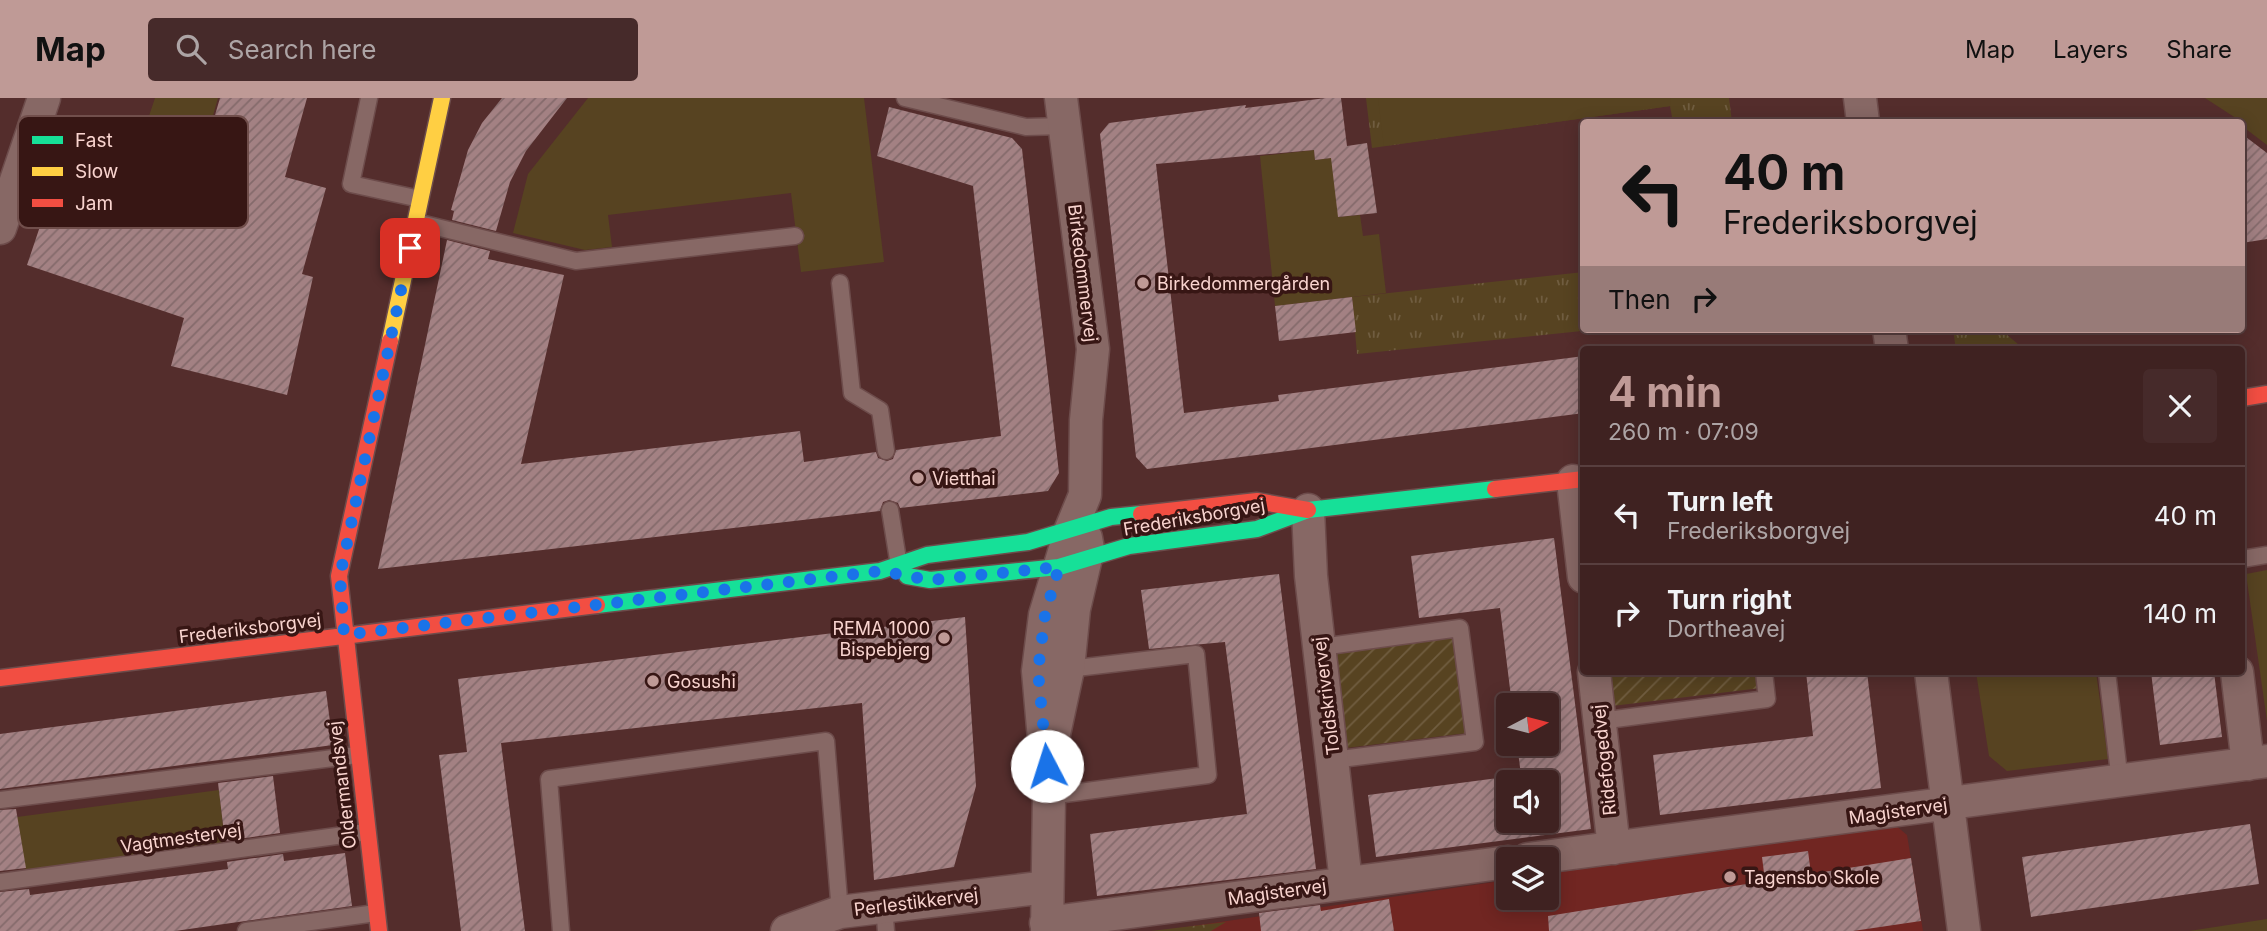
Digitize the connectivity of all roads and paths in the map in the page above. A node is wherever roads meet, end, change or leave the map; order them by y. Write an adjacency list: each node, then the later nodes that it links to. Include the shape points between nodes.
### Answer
1 (44, 98): 7 (street)
2 (369, 98): 10 (lane, via 351,184)
3 (442, 98): 10 (street, Oldermandsvej)
4 (905, 98): 6 (lane, via 1026,127)
5 (1860, 98): 8 (street)
6 (1063, 112): 22 (street, Birkedommervej, via 1093,349 1086,420 1086,495)
7 (38, 116)
8 (1863, 119)
9 (18, 175): 12 (street)
10 (420, 200): 11 (street, Oldermandsvej)
11 (416, 222): 13 (lane, via 576,261); 27 (street, Oldermandsvej, via 340,576)
12 (0, 229)
13 (795, 236)
14 (840, 283): 17 (lane, via 852,393 880,410)
15 (2267, 394): 16 (street)
16 (2245, 398)
17 (886, 451)
18 (1578, 480): 20 (street, Frederiksborgvej); 21 (street)
19 (890, 510): 26 (lane)
20 (1308, 510): 22 (street, Frederiksborgvej, via 1257,501 1111,517); 25 (street, Frederiksborgvej, via 1257,529 1129,547); 28 (street, Toldskrivervej)
21 (1580, 513)
22 (1071, 529): 25 (street, via 1087,538); 26 (street, Frederiksborgvej, via 1028,542 927,555)
23 (2267, 555): 24 (lane)
24 (2245, 559)
25 (1072, 564): 26 (street, Frederiksborgvej, via 930,580); 29 (street, via 1074,610); 40 (street, via 1045,615 1038,671)
26 (900, 570): 27 (street, Frederiksborgvej)
27 (344, 635): 35 (street, Frederiksborgvej); 37 (street, Oldermandsvej)
28 (1321, 647): 38 (street, Toldskrivervej); 38 (lane, via 1460,628 1475,742)
29 (1068, 669): 40 (street); 40 (lane, via 1196,653 1208,775)
30 (1594, 675): 36 (street, Ridefogedvej)
31 (1763, 675): 36 (lane, via 1767,699)
32 (1931, 675): 43 (street)
33 (2107, 675): 41 (lane)
34 (2237, 675): 39 (street, via 2244,726)
35 (0, 678)
36 (1600, 721): 45 (street, Ridefogedvej)
37 (357, 755): 42 (lane); 44 (street, Oldermandsvej)
38 (1333, 760): 49 (street, Toldskrivervej)
39 (2258, 762): 41 (street, Magistervej)
40 (1048, 781): 50 (street)
41 (2120, 782): 43 (street, Magistervej)
42 (0, 800)
43 (1947, 804): 45 (street, Magistervej); 59 (street)
44 (366, 832): 48 (lane, Vagtmestervej); 52 (street, Oldermandsvej)
45 (1614, 848): 46 (street, Magistervej)
46 (1559, 855)
47 (1496, 863): 49 (street, Magistervej)
48 (0, 882)
49 (1346, 882): 54 (street, Magistervej)
50 (1047, 887): 53 (street, Perlestikkervej); 54 (street)
51 (840, 912): 53 (street, Perlestikkervej); 57 (lane, via 825,741 549,779); 58 (street, Perlestikkervej)
52 (376, 913): 55 (lane); 56 (street, Oldermandsvej)
53 (885, 918)
54 (1047, 927)
55 (246, 931)
56 (379, 931)
57 (561, 931)
58 (787, 931)
59 (1964, 931)

